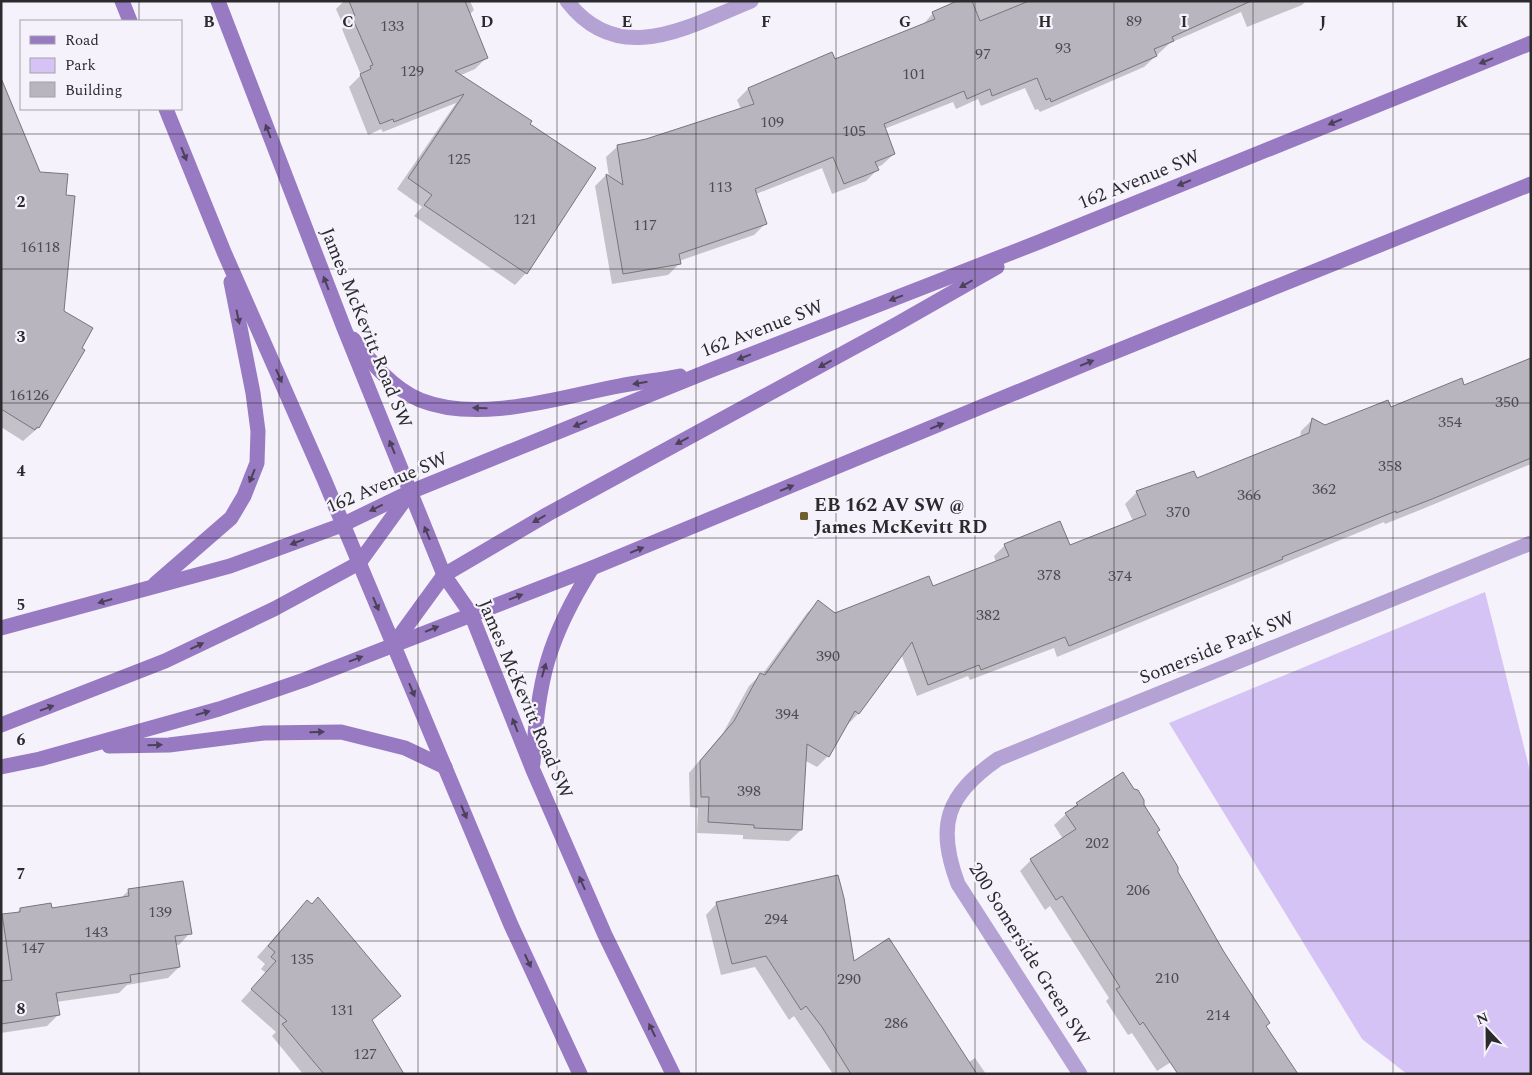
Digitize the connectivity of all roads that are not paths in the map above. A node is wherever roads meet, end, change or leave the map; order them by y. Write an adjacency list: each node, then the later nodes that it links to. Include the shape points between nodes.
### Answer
1 (122, 1): 5 (main road)
2 (218, 1): 11 (main road, James McKevitt Road SW, one-way to 2)
3 (567, 1): 4 (street, via 577,14 596,28 618,36 645,38 666,35)
4 (751, 1)
5 (130, 20)
6 (1531, 43): 9 (main road, 162 Avenue SW, one-way to 9)
7 (166, 110): 10 (main road, one-way to 10)
8 (1531, 184): 17 (main road, one-way to 8)
9 (1039, 242): 12 (main road, 162 Avenue SW, one-way to 12); 18 (main road, one-way to 18)
10 (224, 252): 14 (main road, one-way to 14); 19 (main road, one-way to 19, via 253,393 258,431 257,463 231,518)
11 (344, 328): 12 (main road, one-way to 11, via 523,406 482,409 441,406 402,390 378,370); 13 (main road, James McKevitt Road SW, one-way to 11)
12 (706, 372): 13 (main road, 162 Avenue SW, one-way to 13)
13 (410, 492): 14 (main road, 162 Avenue SW, one-way to 14); 16 (main road); 18 (main road, James McKevitt Road SW, one-way to 13)
14 (342, 525): 16 (main road); 19 (main road, 162 Avenue SW, one-way to 19, via 230,566)
15 (1531, 542): 28 (street, Somerside Park SW, via 998,759 973,776 953,805)
16 (359, 563): 22 (main road, one-way to 22); 23 (main road, one-way to 16, via 165,661)
17 (592, 568): 20 (main road, one-way to 17); 27 (main road, one-way to 17, via 535,715 550,649)
18 (444, 575): 20 (main road, James McKevitt Road SW); 22 (main road)
19 (151, 588): 21 (main road, 162 Avenue SW, one-way to 21)
20 (470, 614): 22 (main road, one-way to 20); 27 (main road, James McKevitt Road SW, one-way to 20)
21 (1, 628)
22 (393, 645): 24 (main road, one-way to 22, via 219,709); 26 (main road, one-way to 26)
23 (1, 725)
24 (88, 746): 25 (main road); 26 (main road, one-way to 26, via 169,745 264,733 341,732 405,748)
25 (1, 767)
26 (445, 767): 29 (main road, one-way to 29, via 511,926)
27 (533, 770): 30 (main road, James McKevitt Road SW, one-way to 27, via 605,935)
28 (949, 824): 31 (street, 200 Somerside Green SW, via 946,841 958,884)
29 (580, 1074)
30 (673, 1074)
31 (1080, 1074)

